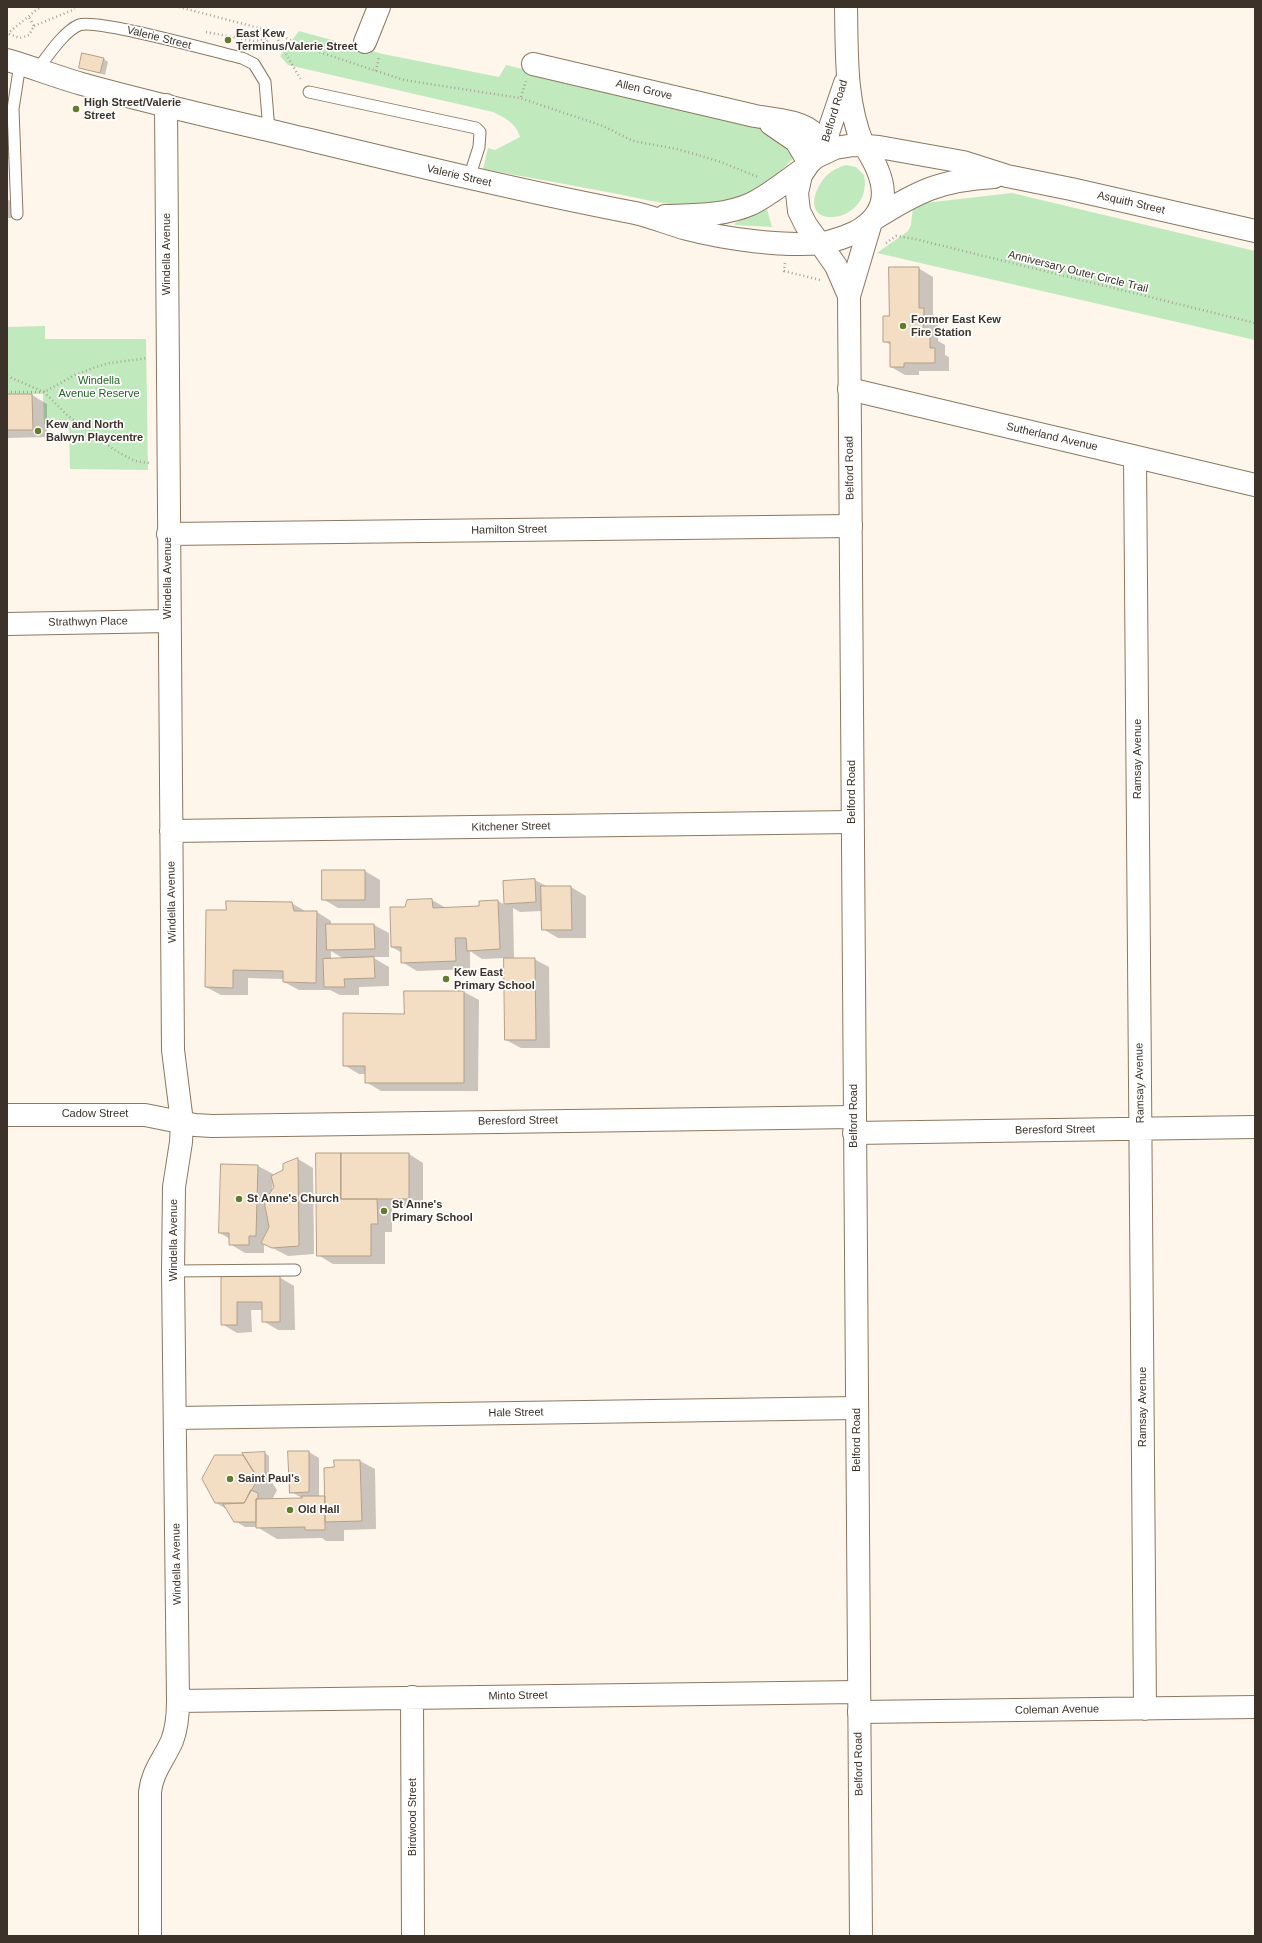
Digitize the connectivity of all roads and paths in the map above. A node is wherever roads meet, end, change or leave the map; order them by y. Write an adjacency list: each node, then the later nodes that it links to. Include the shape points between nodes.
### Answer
1 (40, 7): 5 (path)
2 (179, 7): 6 (path)
3 (379, 7): 8 (street)
4 (846, 7): 12 (street, Belford Road)
5 (29, 17): 7 (path); 7 (path, via 34,26 29,35 20,38)
6 (274, 32): 9 (path, via 263,45); 13 (path); 21 (path, via 307,48 404,80 520,98 603,126 633,141 718,161 758,177)
7 (8, 34)
8 (365, 42)
9 (254, 64): 11 (lane, Valerie Street, via 242,58 90,24 78,25 60,42); 15 (lane, via 265,82)
10 (533, 64): 17 (street, Allen Grove, via 791,123 807,129 816,136)
11 (22, 65): 14 (street, Valerie Street, via 80,84); 18 (lane, via 13,109)
12 (847, 70): 16 (street, Belford Road, via 851,106); 17 (street, Belford Road, via 844,87 829,130)
13 (309, 92): 20 (lane, via 476,128 480,132 479,146)
14 (166, 105): 15 (street, Valerie Street); 41 (street, Windella Avenue)
15 (269, 130): 20 (street, Valerie Street)
16 (864, 145): 17 (street, via 842,146); 19 (street, Asquith Street, via 963,162); 24 (street, via 876,164 882,183 882,203)
17 (815, 159): 21 (street, Valerie Street); 28 (street, via 797,186 802,219)
18 (10, 160): 22 (lane)
19 (1007, 176): 24 (street, Asquith Street, via 971,178 932,187 907,198); 25 (street, Asquith Street)
20 (469, 178): 23 (street, Valerie Street)
21 (767, 194): 23 (street, Valerie Street, via 751,204 720,213)
22 (17, 214)
23 (650, 216): 27 (street, Valerie Street, via 698,232)
24 (873, 221): 28 (street, via 844,237); 30 (street, Belford Road)
25 (1255, 231)
26 (896, 236): 31 (path, Anniversary Outer Circle Trail)
27 (781, 242): 28 (street, Valerie Street); 29 (path, via 785,256 784,271)
28 (819, 243): 30 (street, Belford Road, via 836,266)
29 (820, 280)
30 (849, 296): 34 (street, Belford Road)
31 (1255, 323)
32 (150, 366): 36 (path, via 150,358 110,363 75,375)
33 (7, 376): 36 (path)
34 (849, 389): 38 (street, Sutherland Avenue); 40 (street, Belford Road)
35 (7, 392): 36 (path)
36 (44, 392): 37 (path, via 68,416 116,451 142,464 150,463)
37 (150, 456)
38 (1135, 457): 39 (street, Sutherland Avenue); 50 (street, Ramsay Avenue)
39 (1255, 485)
40 (851, 526): 41 (street, Hamilton Street); 44 (street, Belford Road)
41 (168, 534): 42 (street, Windella Avenue)
42 (169, 622): 43 (street, Strathwyn Place); 45 (street, Windella Avenue)
43 (7, 624)
44 (852, 822): 45 (street, Kitchener Street); 48 (street, Belford Road)
45 (171, 831): 47 (street, Windella Avenue)
46 (7, 1116): 47 (street, Cadow Street, via 124,1114)
47 (173, 1119): 48 (street, Beresford Street, via 212,1126); 52 (street, Windella Avenue, via 181,1142 174,1187)
48 (854, 1125): 50 (street, Beresford Street); 53 (street, Belford Road)
49 (1255, 1127): 50 (street, Beresford Street)
50 (1141, 1129): 59 (street, Ramsay Avenue)
51 (295, 1270): 52 (lane)
52 (173, 1271): 54 (street, Windella Avenue)
53 (857, 1408): 54 (street, Hale Street); 57 (street, Belford Road)
54 (176, 1418): 56 (street, Windella Avenue)
55 (412, 1697): 56 (street, Minto Street); 57 (street, Minto Street); 61 (street, Birdwood Street)
56 (178, 1701): 60 (street, Windella Avenue, via 176,1730 154,1773 150,1792)
57 (858, 1702): 59 (street, Coleman Avenue); 62 (street, Belford Road)
58 (1255, 1707): 59 (street, Coleman Avenue)
59 (1145, 1709)
60 (150, 1936)
61 (413, 1936)
62 (861, 1936)

